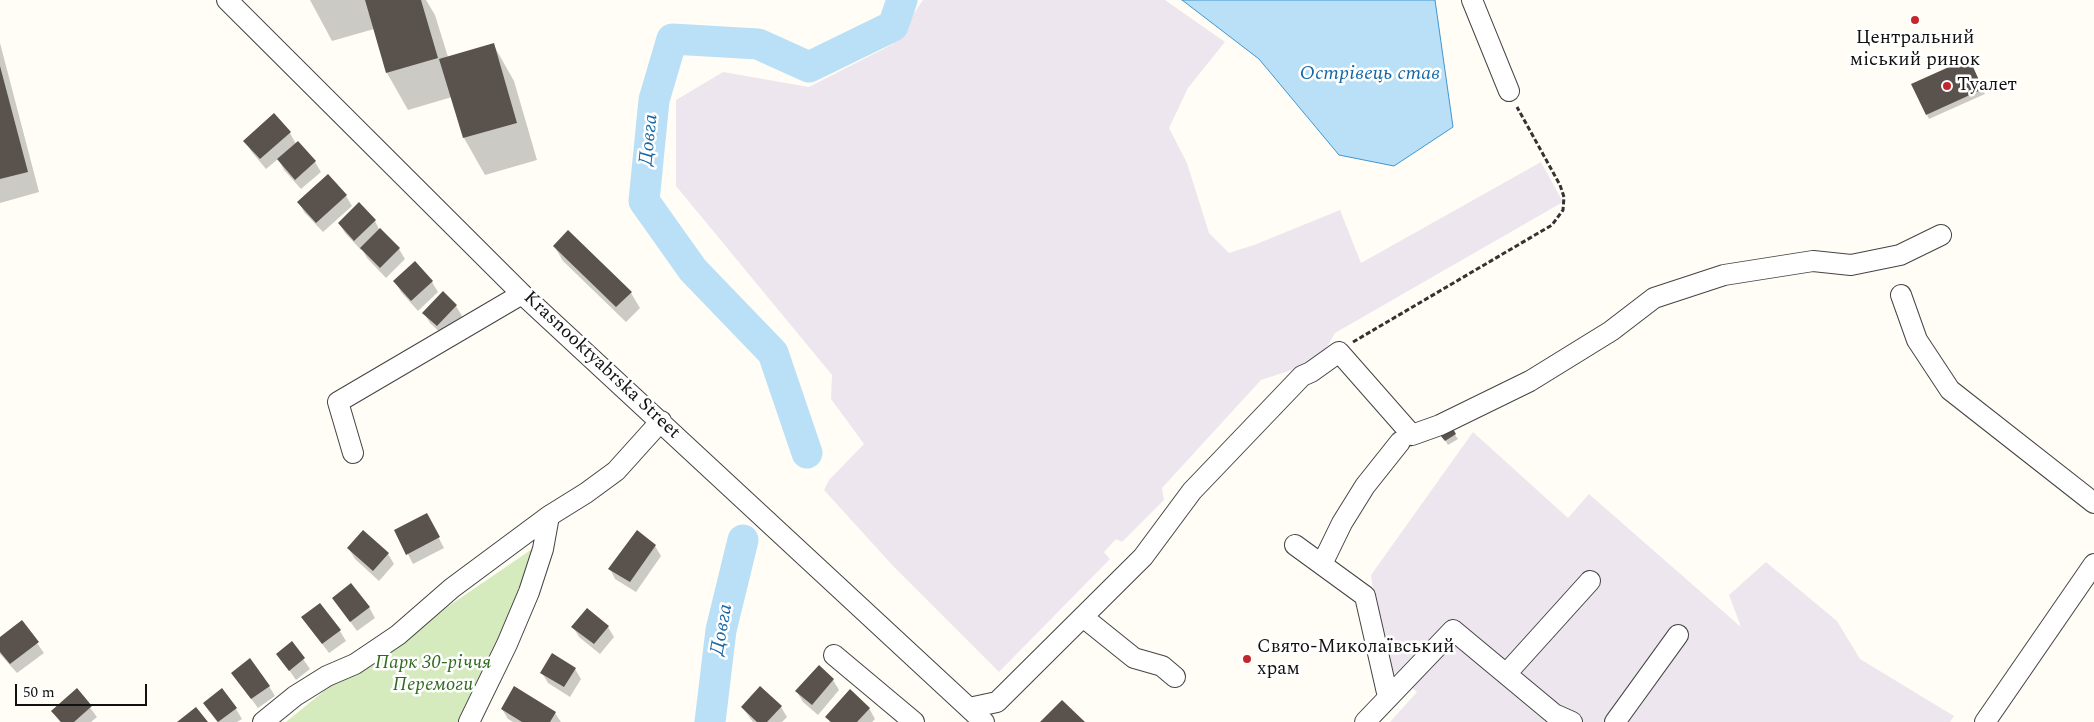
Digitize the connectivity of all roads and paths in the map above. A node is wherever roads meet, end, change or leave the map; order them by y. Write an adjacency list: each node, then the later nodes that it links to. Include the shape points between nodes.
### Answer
1 (227, 0): 5 (street, Krasnooktyabrska Street)
2 (1472, 0): 3 (street)
3 (1508, 91): 7 (path, via 1560,185 1564,197 1563,210 1552,225)
4 (1941, 235): 7 (street, via 1900,255 1851,265 1813,262 1724,275 1654,298 1611,331 1530,381 1440,425 1412,435)
5 (522, 294): 8 (street, Krasnooktyabrska Street); 10 (street, via 338,402)
6 (1901, 295): 11 (street, via 1917,340 1950,390)
7 (1339, 352): 17 (street, via 1302,376 1192,491 1144,557)
8 (661, 421): 12 (street, via 616,471); 23 (street, Krasnooktyabrska Street)
9 (1400, 442): 14 (street, via 1365,486)
10 (353, 453)
11 (2094, 503)
12 (549, 516): 24 (street, via 452,588 398,636 355,664 327,676 295,696); 25 (street, via 543,549 529,592)
13 (1295, 545): 14 (street)
14 (1322, 564): 22 (street, via 1365,596)
15 (2094, 564): 31 (street)
16 (1590, 581): 20 (street)
17 (1083, 617): 21 (street, via 1134,658 1162,666); 23 (street, via 997,702)
18 (1678, 635): 30 (street)
19 (834, 654): 26 (street)
20 (1506, 674): 22 (street, via 1453,630); 29 (street, via 1554,714)
21 (1175, 677)
22 (1388, 696): 28 (street)
23 (969, 708): 27 (street, Krasnooktyabrska Street)
24 (263, 722)
25 (469, 722)
26 (914, 722)
27 (984, 722)
28 (1365, 722)
29 (1572, 722)
30 (1615, 722)
31 (1985, 722)

